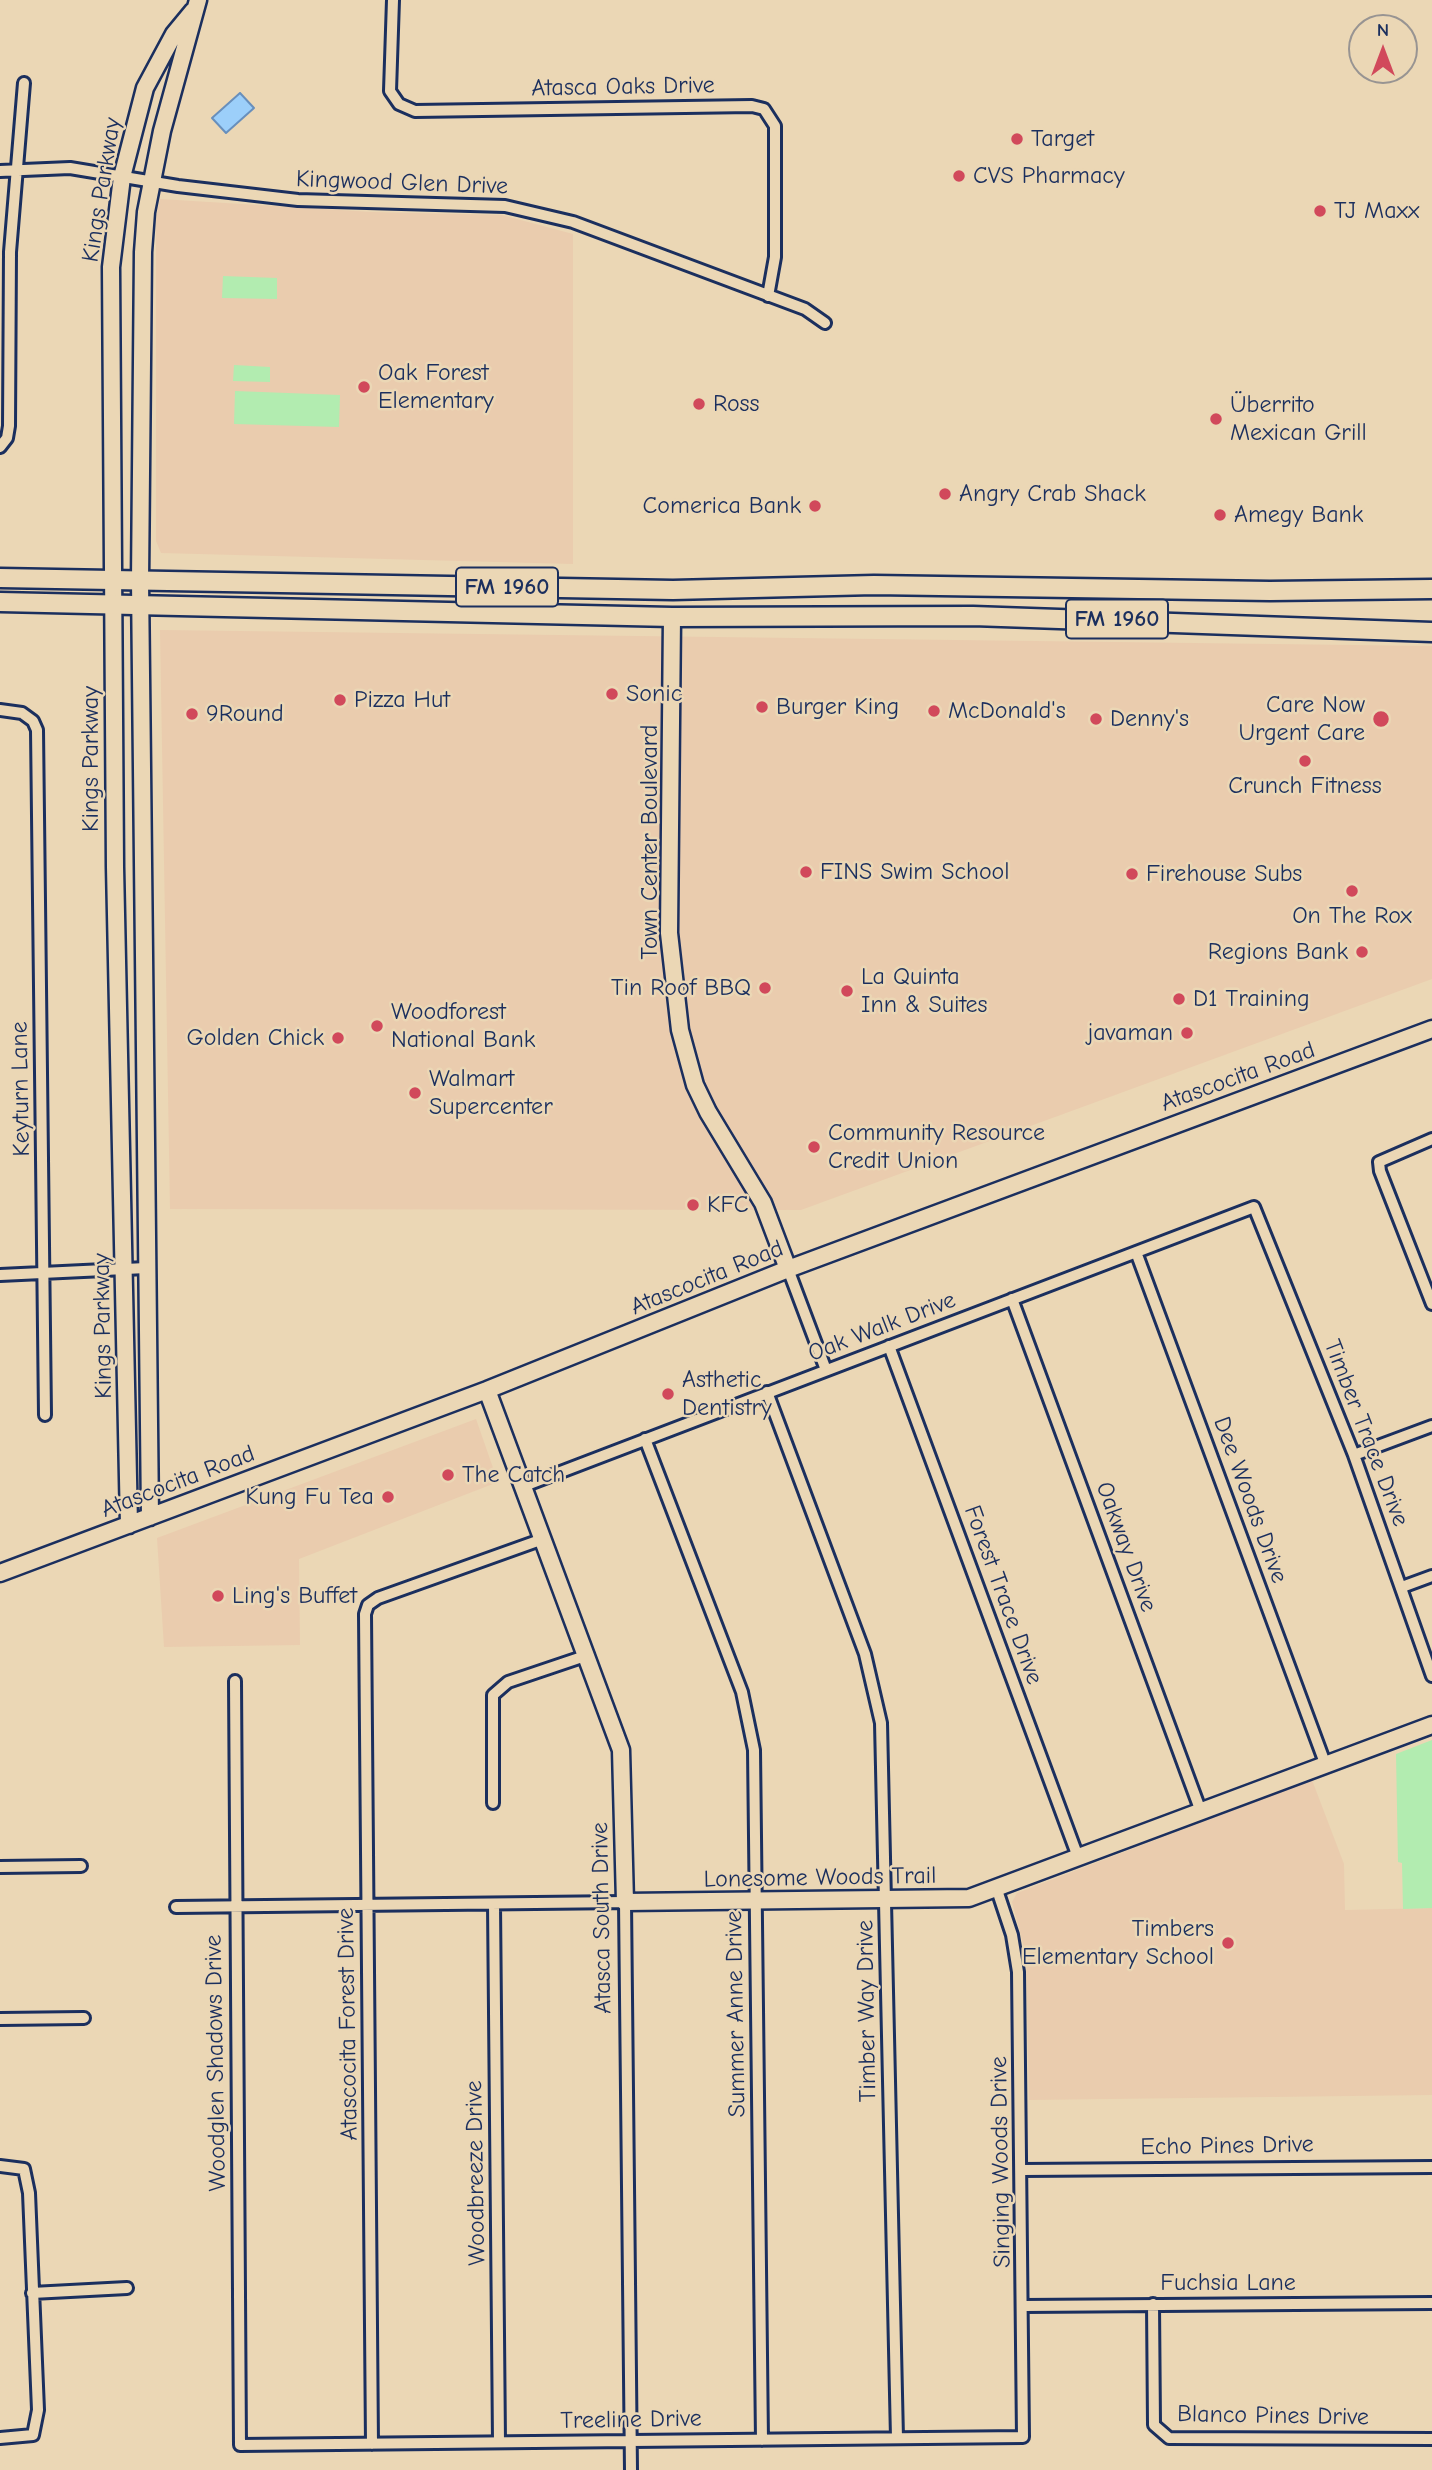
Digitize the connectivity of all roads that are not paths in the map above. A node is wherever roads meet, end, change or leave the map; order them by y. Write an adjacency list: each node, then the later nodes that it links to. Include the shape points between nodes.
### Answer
1 (393, 0): 8 (street, Atasca Oaks Drive, via 390,91 399,104 415,111 764,109 775,126 775,257)
2 (196, 5): 6 (street, Kings Parkway, via 174,34 145,88); 7 (street, Kings Parkway, via 162,131)
3 (24, 83): 4 (street)
4 (18, 169): 5 (street, Kingwood Glen Drive); 6 (street, Kingwood Glen Drive, via 70,168); 12 (street, via 9,275 9,426)
5 (0, 172)
6 (122, 177): 7 (street, Kingwood Glen Drive); 10 (street, Kings Parkway, via 111,267)
7 (155, 183): 8 (street, Kingwood Glen Drive, via 298,200 505,206 573,222); 11 (street, Kings Parkway, via 146,212 143,252)
8 (768, 296): 9 (street, Kingwood Glen Drive, via 805,309)
9 (825, 323)
10 (111, 410): 11 (street); 14 (street, Kings Parkway)
11 (142, 410): 15 (street, Kings Parkway)
12 (1, 447)
13 (0, 578): 14 (main road, FM 1960 / FM 1960)
14 (113, 581): 15 (main road, FM 1960 / FM 1960); 18 (street, Kings Parkway)
15 (140, 581): 16 (main road, FM 1960 / FM 1960, via 673,590 874,585); 19 (street, Kings Parkway)
16 (1432, 589)
17 (0, 602): 18 (main road, FM 1960 / FM 1960)
18 (113, 604): 19 (main road, FM 1960 / FM 1960); 29 (street, Kings Parkway)
19 (140, 605): 20 (main road, FM 1960 / FM 1960); 27 (street, Kings Parkway)
20 (672, 617): 21 (main road, FM 1960 / FM 1960, via 973,616); 28 (street, Town Center Boulevard, via 669,933 680,1030 695,1085 763,1203)
21 (1432, 632)
22 (0, 710): 31 (street, Keyturn Lane, via 13,710 33,721 37,730)
23 (1432, 1029): 28 (street, Atascocita Road)
24 (1432, 1139): 32 (street, via 1379,1162)
25 (1254, 1207): 26 (street, Oak Walk Drive); 42 (street, Timber Trace Drive)
26 (1136, 1252): 33 (street, Oak Walk Drive); 54 (street, Dee Woods Drive)
27 (146, 1268): 29 (street); 44 (street, Kings Parkway)
28 (788, 1269): 36 (street, Town Center Boulevard); 37 (street, Atascocita Road)
29 (124, 1271): 31 (street); 45 (street, Kings Parkway)
30 (0, 1275): 31 (street)
31 (45, 1275): 39 (street, Keyturn Lane)
32 (1428, 1283): 34 (street)
33 (1012, 1299): 35 (street, Oak Walk Drive); 56 (street, Oakway Drive)
34 (1432, 1304)
35 (889, 1346): 36 (street, Oak Walk Drive); 57 (street, Forest Trace Drive)
36 (826, 1370): 38 (street, Oak Walk Drive)
37 (487, 1390): 43 (street, Atasca South Drive); 44 (street, Atascocita Road)
38 (767, 1392): 41 (street, Oak Walk Drive); 61 (street, Timber Way Drive, via 872,1678 884,1761)
39 (46, 1415)
40 (1432, 1426): 42 (street)
41 (645, 1439): 43 (street, Oak Walk Drive); 63 (street, Summer Anne Drive, via 748,1713 754,1750)
42 (1354, 1455): 49 (street, Timber Trace Drive)
43 (524, 1486): 46 (street, Atasca South Drive)
44 (150, 1517): 45 (street, Atascocita Road)
45 (129, 1525): 47 (street, Atascocita Road)
46 (543, 1538): 50 (street, Atasca South Drive); 65 (street, Atascocita Forest Drive, via 368,1605 364,1634)
47 (0, 1573)
48 (1432, 1576): 49 (street)
49 (1402, 1587): 51 (street, Timber Trace Drive)
50 (588, 1655): 55 (street, via 508,1682 493,1695); 62 (street, Atasca South Drive, via 621,1750)
51 (1432, 1676)
52 (235, 1681): 66 (street, Woodglen Shadows Drive)
53 (1432, 1725): 54 (street, Lonesome Woods Trail)
54 (1325, 1763): 56 (street, Lonesome Woods Trail)
55 (493, 1802)
56 (1200, 1809): 57 (street, Lonesome Woods Trail)
57 (1078, 1857): 60 (street, Lonesome Woods Trail)
58 (81, 1866): 59 (street)
59 (0, 1867)
60 (997, 1890): 61 (street, Lonesome Woods Trail, via 958,1900); 72 (street, Singing Woods Drive, via 1018,1972)
61 (885, 1900): 63 (street, Lonesome Woods Trail); 80 (street, Timber Way Drive)
62 (625, 1902): 63 (street, Lonesome Woods Trail); 64 (street, Lonesome Woods Trail); 83 (street, Atasca South Drive)
63 (756, 1902): 82 (street, Summer Anne Drive)
64 (494, 1904): 65 (street, Lonesome Woods Trail); 84 (street, Woodbreeze Drive)
65 (368, 1905): 66 (street, Lonesome Woods Trail); 85 (street, Atascocita Forest Drive)
66 (235, 1907): 67 (street, Lonesome Woods Trail); 86 (street, Woodglen Shadows Drive)
67 (176, 1908)
68 (84, 2018): 69 (street)
69 (0, 2019)
70 (0, 2166): 74 (street, via 24,2169)
71 (1432, 2167): 72 (street, Echo Pines Drive)
72 (1022, 2170): 77 (street, Singing Woods Drive)
73 (127, 2288): 74 (street)
74 (32, 2293): 79 (street, via 38,2410 33,2435)
75 (1432, 2302): 76 (street, Fuchsia Lane)
76 (1153, 2304): 77 (street, Fuchsia Lane); 81 (street, Blanco Pines Drive, via 1154,2425 1169,2438)
77 (1024, 2306): 78 (street, Singing Woods Drive)
78 (1023, 2437): 80 (street, Treeline Drive)
79 (0, 2438)
80 (897, 2438): 82 (street, Treeline Drive)
81 (1432, 2439)
82 (762, 2440): 83 (street, Treeline Drive)
83 (631, 2441): 84 (street, Treeline Drive); 87 (street, Atasca South Drive)
84 (499, 2442): 85 (street, Treeline Drive)
85 (372, 2444): 86 (street, Treeline Drive)
86 (240, 2445)
87 (631, 2470)

